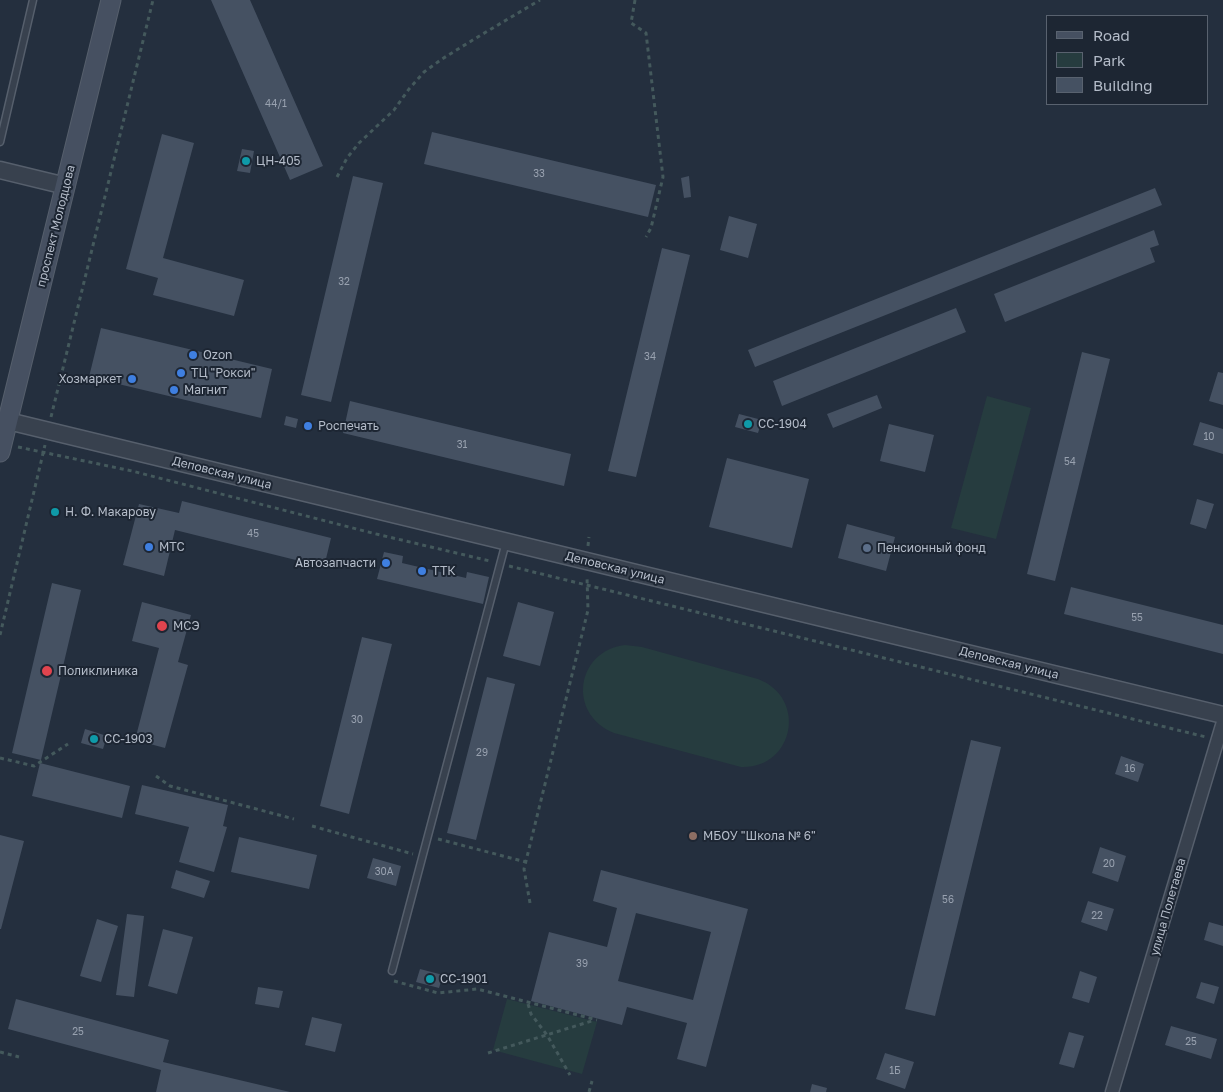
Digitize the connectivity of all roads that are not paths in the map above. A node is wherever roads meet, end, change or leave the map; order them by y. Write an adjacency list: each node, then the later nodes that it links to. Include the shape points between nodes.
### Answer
1 (33, 0): 3 (lane)
2 (111, 0): 5 (main road, проспект Молодцова)
3 (0, 142)
4 (0, 170): 5 (street)
5 (66, 186): 6 (main road, проспект Молодцова)
6 (8, 421): 7 (main road, проспект Молодцова); 8 (street, Деповская улица)
7 (1, 448)
8 (506, 542): 9 (street, Деповская улица); 11 (lane)
9 (1223, 715)
10 (1223, 722): 12 (street, улица Полетаева)
11 (392, 971)
12 (1112, 1092)

